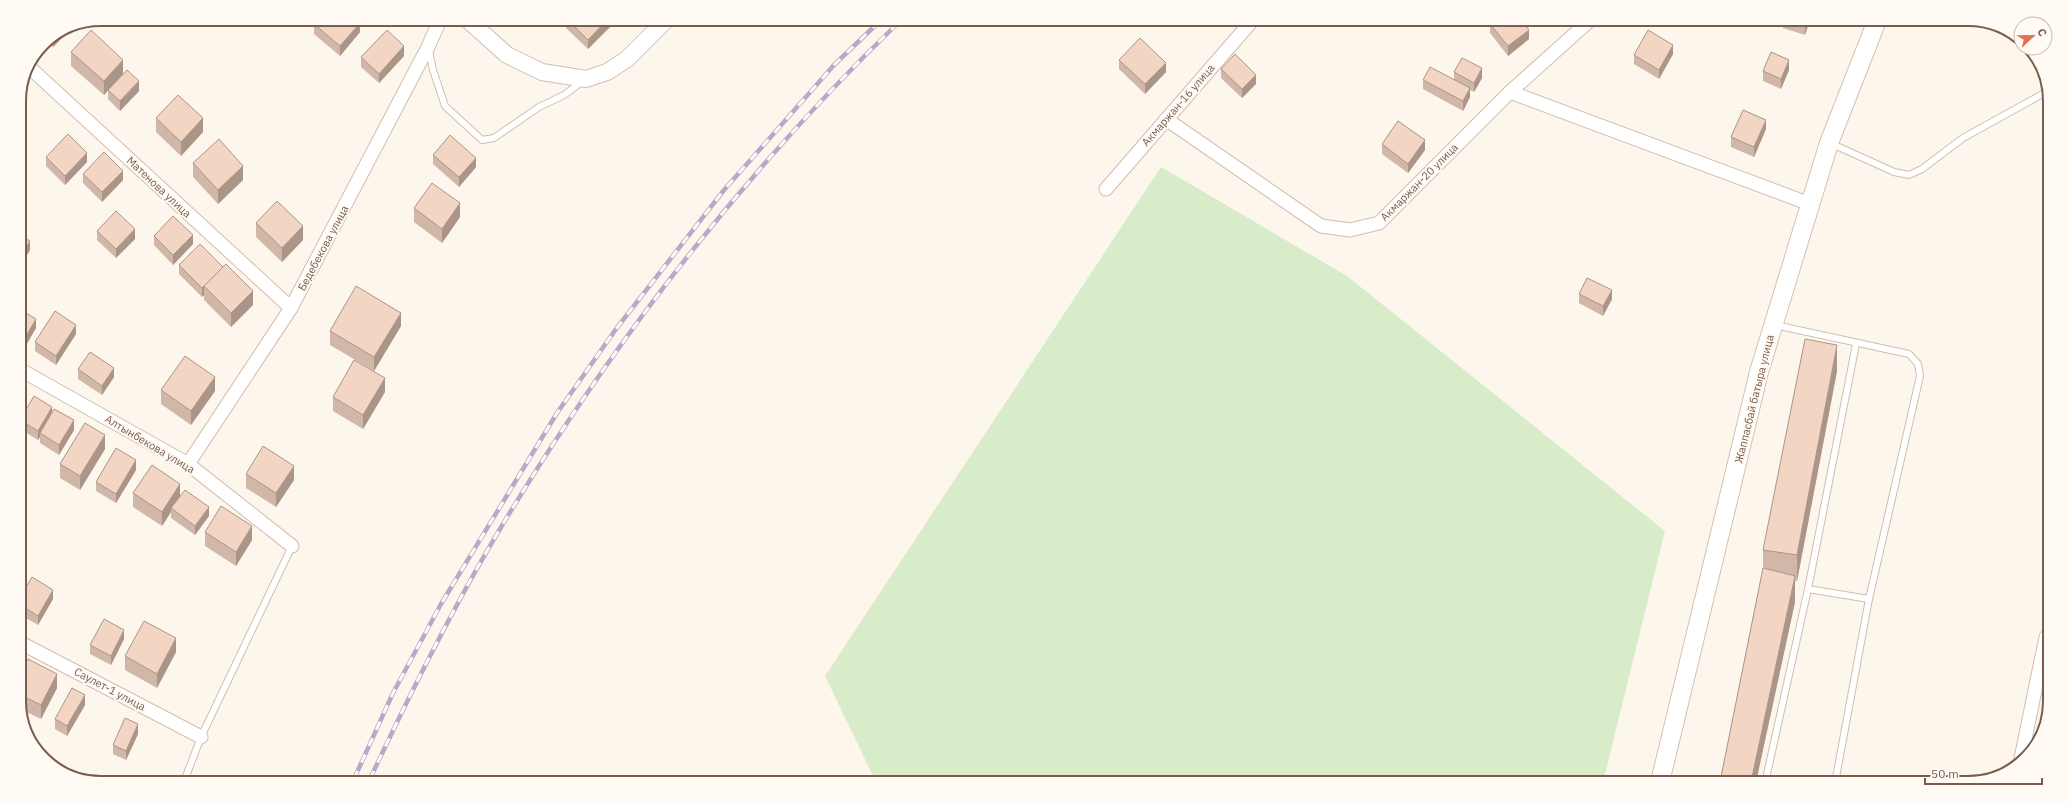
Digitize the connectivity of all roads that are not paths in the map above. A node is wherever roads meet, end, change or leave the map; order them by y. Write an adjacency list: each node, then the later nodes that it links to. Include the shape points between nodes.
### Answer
1 (437, 26): 7 (street, Бедебекова улица)
2 (475, 26): 9 (street, via 507,55 542,72)
3 (660, 26): 9 (street, via 627,59 607,72)
4 (1247, 26): 12 (street, Акмаржан-16 улица)
5 (1584, 26): 10 (street, Акмаржан-20 улица)
6 (1875, 26): 13 (main road, Жаппасбай батыра улица)
7 (428, 47): 9 (lane, via 432,70 445,106 482,140 494,138); 16 (street, Бедебекова улица)
8 (33, 70): 16 (street, Матенова улица)
9 (586, 79)
10 (1510, 92): 12 (street, Акмаржан-20 улица, via 1379,223 1350,230 1321,226); 15 (street)
11 (2043, 94): 13 (lane, via 1963,138 1934,161 1909,175 1894,172)
12 (1166, 119): 14 (street, Акмаржан-16 улица)
13 (1829, 143): 15 (main road, Жаппасбай батыра улица)
14 (1106, 189)
15 (1810, 204): 17 (main road, Жаппасбай батыра улица)
16 (291, 308): 20 (street, Бедебекова улица)
17 (1773, 325): 18 (lane); 29 (main road, Жаппасбай батыра улица, via 1759,372)
18 (1856, 344): 22 (lane); 23 (lane, via 1908,354 1918,364 1920,376)
19 (26, 373): 20 (street, Алтынбекова улица)
20 (188, 464): 21 (street, Алтынбекова улица)
21 (292, 546): 26 (lane)
22 (1808, 588): 23 (lane); 30 (lane)
23 (1869, 599): 31 (lane)
24 (26, 646): 26 (street, Саулет-1 улица)
25 (2043, 652): 27 (street)
26 (201, 737): 28 (lane)
27 (2022, 753)
28 (186, 776)
29 (1661, 776)
30 (1766, 776)
31 (1835, 776)

